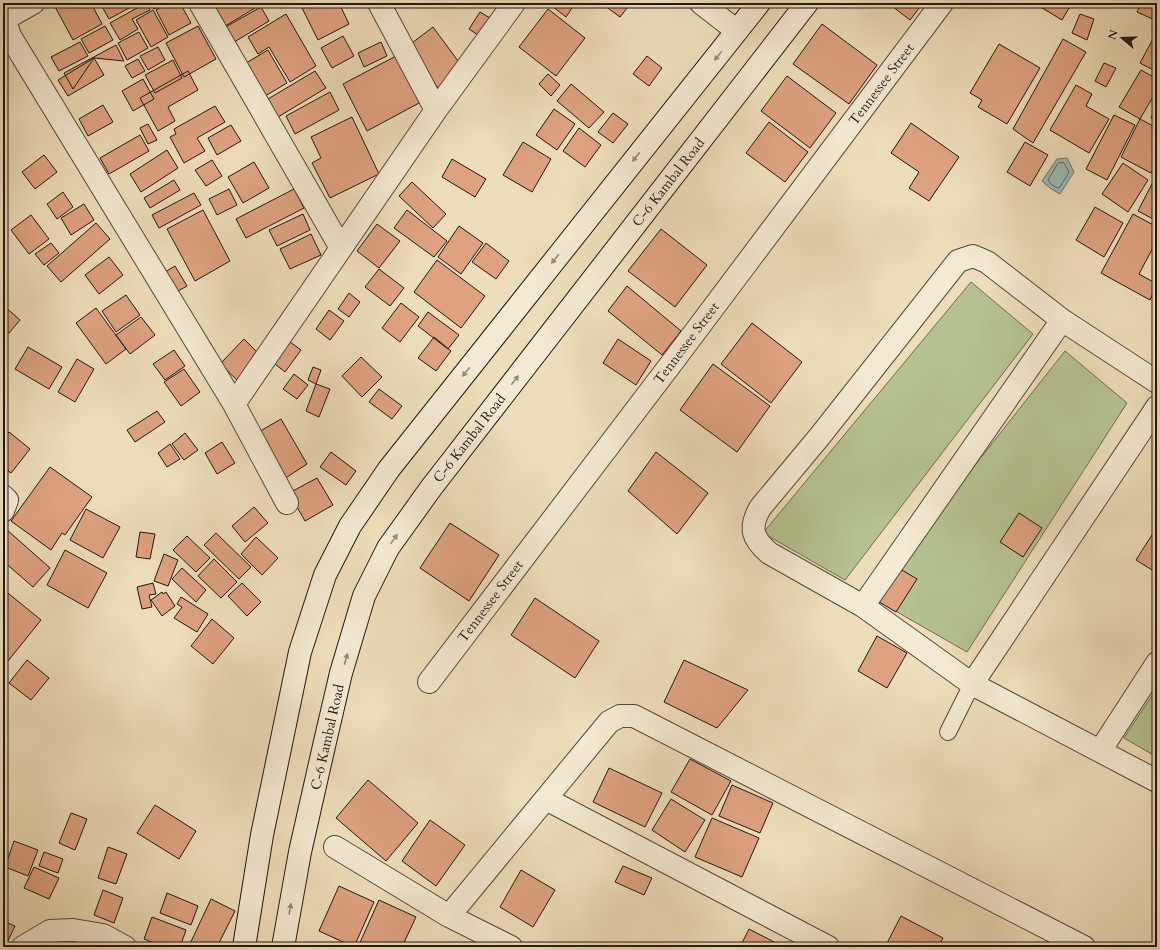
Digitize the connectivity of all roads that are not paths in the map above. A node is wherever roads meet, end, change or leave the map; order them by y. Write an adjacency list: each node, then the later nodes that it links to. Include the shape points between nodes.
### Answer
1 (34, 3): 9 (street)
2 (200, 3): 12 (street)
3 (379, 3): 11 (street)
4 (514, 3): 11 (street)
5 (701, 3): 10 (street)
6 (759, 3): 10 (street)
7 (807, 3): 31 (street, C-6 Kambal Road, one-way to 7, via 300,852 341,673 364,596 388,548 431,488)
8 (942, 3): 20 (street, Tennessee Street)
9 (4, 17): 15 (street, via 10,36)
10 (737, 31): 30 (street, one-way to 30, via 389,470 350,526 325,575 300,652 262,835)
11 (436, 110): 12 (street)
12 (341, 248): 15 (street)
13 (1062, 320): 14 (street); 18 (street); 18 (street, via 987,262 973,256 958,261 760,508 753,528 755,537 762,547 775,557)
14 (1157, 382)
15 (234, 404): 17 (street)
16 (1157, 407): 21 (street)
17 (287, 503)
18 (863, 606): 21 (street)
19 (1157, 662): 23 (street)
20 (429, 682)
21 (972, 684): 22 (lane); 23 (street)
22 (948, 732)
23 (1100, 751): 24 (street)
24 (1157, 781)
25 (546, 799): 27 (street); 33 (street); 34 (street, via 609,722 620,716 634,716)
26 (335, 847): 27 (street)
27 (449, 916): 32 (street)
28 (23, 947): 29 (street, via 50,931 73,930 103,935)
29 (125, 947)
30 (244, 947)
31 (283, 947)
32 (511, 947)
33 (828, 947)
34 (1084, 947)

